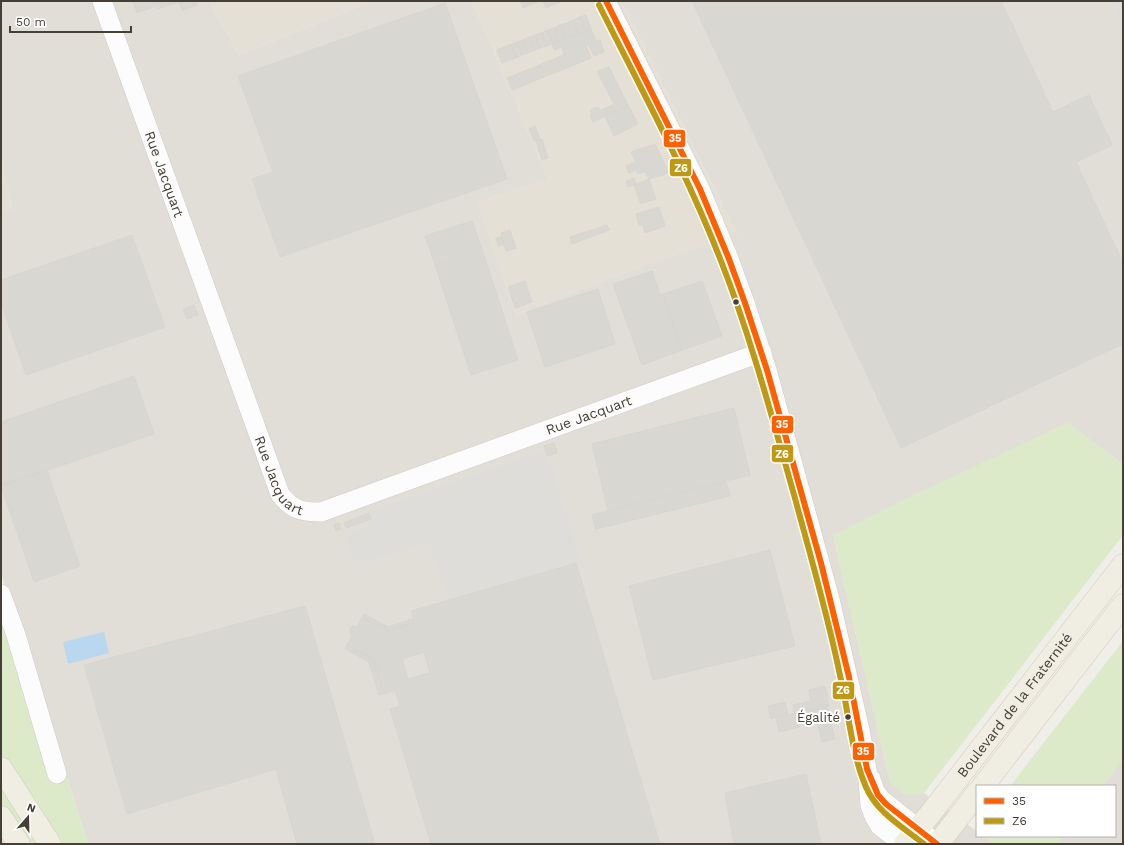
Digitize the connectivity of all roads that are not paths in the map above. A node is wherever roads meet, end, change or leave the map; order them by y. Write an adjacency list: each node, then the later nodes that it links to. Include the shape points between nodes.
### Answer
1 (102, 1): 3 (street, Rue Jacquart, via 280,494 286,503 296,509 321,512)
2 (606, 1): 3 (street, via 704,199 729,259)
3 (762, 352): 12 (street, via 830,599 867,769 875,791)
4 (1123, 565): 12 (main road, Boulevard de la Fraternité)
5 (1, 594): 8 (street, via 16,635)
6 (1123, 605): 9 (main road, Boulevard de la Fraternité)
7 (1, 768): 14 (main road)
8 (57, 774)
9 (984, 785)
10 (976, 794): 15 (main road, Boulevard de la Fraternité)
11 (1, 817): 13 (main road)
12 (909, 839): 15 (street)
13 (19, 844)
14 (50, 844)
15 (937, 844)

